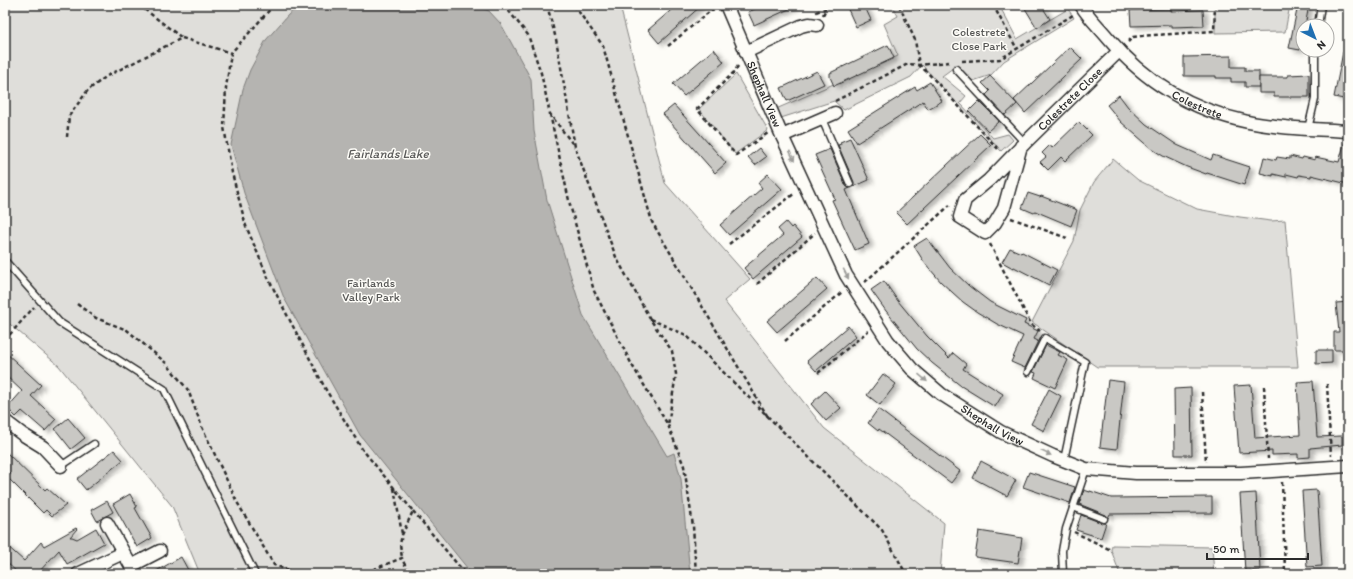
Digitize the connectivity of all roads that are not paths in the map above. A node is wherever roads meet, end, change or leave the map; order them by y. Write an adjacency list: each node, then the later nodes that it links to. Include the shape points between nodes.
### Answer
1 (726, 5): 7 (street, Shephall View)
2 (1081, 5): 6 (street, Colestrete)
3 (1321, 5): 4 (lane)
4 (1319, 18)
5 (817, 25): 7 (street, Shephall View, via 801,26)
6 (1119, 51): 12 (street, Colestrete, via 1154,82 1172,94 1216,113 1249,122); 15 (street, Colestrete Close)
7 (746, 52): 13 (street, Shephall View)
8 (1315, 58): 12 (lane, via 1315,99)
9 (956, 69): 15 (lane)
10 (835, 113): 11 (street, Shephall View)
11 (822, 119): 13 (street, Shephall View); 16 (lane)
12 (1308, 128): 14 (street, Colestrete)
13 (780, 131): 21 (street, Shephall View, one-way to 21, via 853,287 888,341 912,368 941,394 1001,432)
14 (1348, 131)
15 (1023, 145): 15 (street, Colestrete Close, via 989,180 965,200 960,217 985,233 1004,208)
16 (850, 184)
17 (5, 261): 31 (lane, via 58,322 164,389)
18 (1028, 372): 21 (lane, via 1044,338 1086,362)
19 (5, 421): 22 (street, via 43,446)
20 (94, 444): 22 (lane)
21 (1064, 460): 24 (street, Shephall View)
22 (60, 466)
23 (1348, 466): 24 (street, Shephall View, via 1241,473 1136,473)
24 (1086, 469): 25 (lane)
25 (1073, 507): 26 (lane); 32 (lane, via 1062,551)
26 (1104, 519)
27 (107, 523): 29 (street)
28 (160, 551): 29 (street, via 131,566)
29 (123, 553): 30 (street)
30 (78, 574)
31 (255, 574)
32 (1063, 574)

